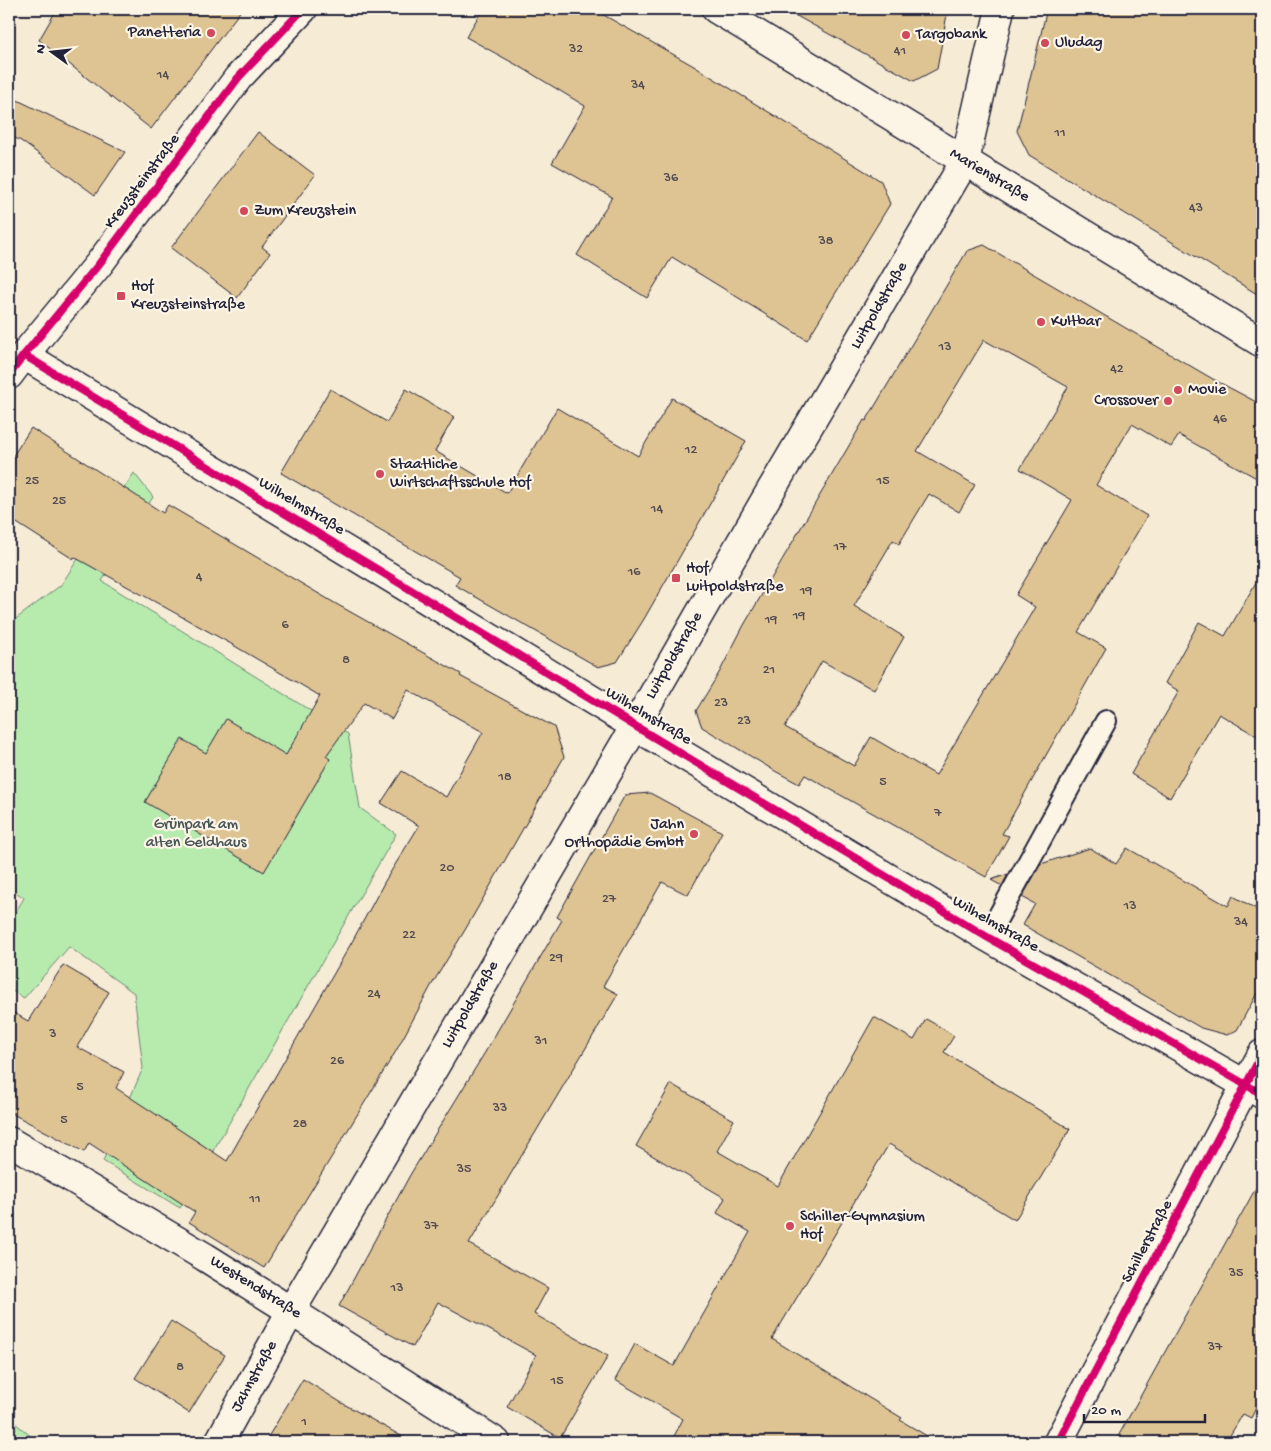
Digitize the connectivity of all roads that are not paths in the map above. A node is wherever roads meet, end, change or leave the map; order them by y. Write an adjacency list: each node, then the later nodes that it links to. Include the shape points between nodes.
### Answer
1 (303, 9): 6 (main road, Kreuzsteinstraße, via 238,78 99,264)
2 (716, 9): 4 (main road, Marienstraße)
3 (1000, 9): 4 (main road, Luitpoldstraße)
4 (965, 162): 5 (main road, Marienstraße); 8 (main road, Luitpoldstraße)
5 (1262, 342)
6 (16, 365): 8 (main road, Wilhelmstraße)
7 (1106, 721): 9 (lane)
8 (635, 726): 9 (main road, Wilhelmstraße); 13 (main road, Luitpoldstraße)
9 (987, 937): 11 (main road, Wilhelmstraße)
10 (1262, 1054): 11 (main road, Schillerstraße)
11 (1254, 1090): 16 (main road, Schillerstraße)
12 (9, 1141): 13 (main road, Westendstraße)
13 (291, 1311): 14 (main road, Jahnstraße); 15 (main road, Westendstraße)
14 (219, 1442)
15 (496, 1442)
16 (1058, 1442)

